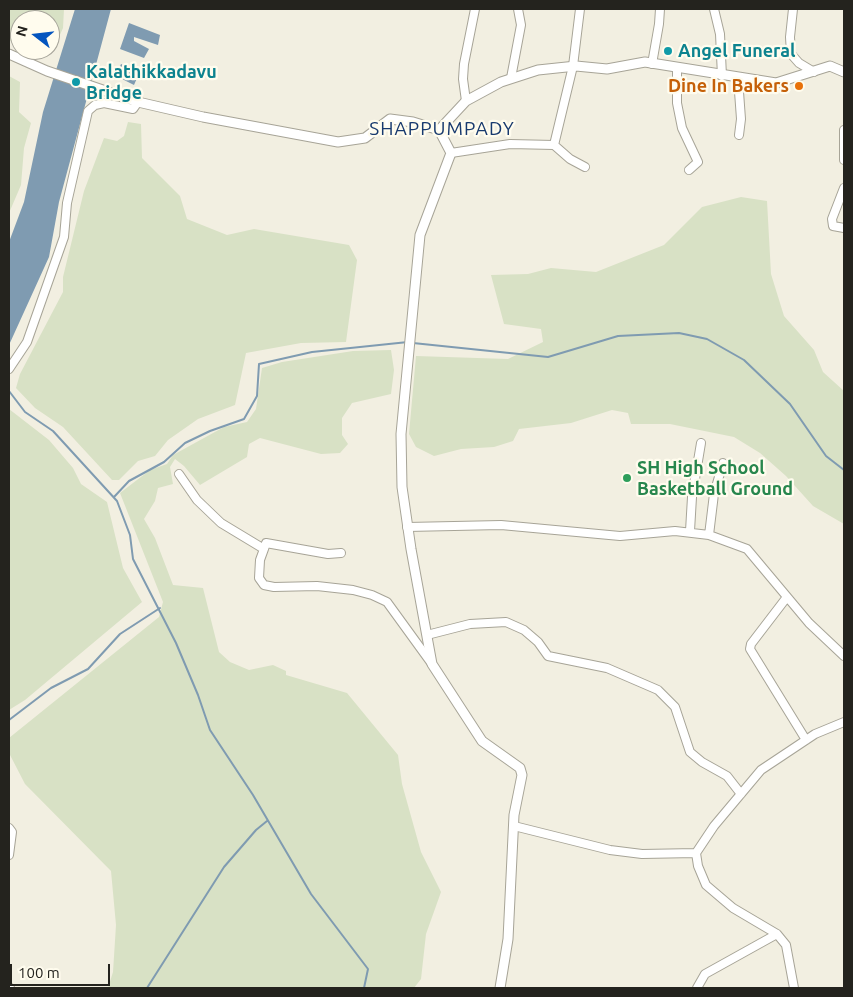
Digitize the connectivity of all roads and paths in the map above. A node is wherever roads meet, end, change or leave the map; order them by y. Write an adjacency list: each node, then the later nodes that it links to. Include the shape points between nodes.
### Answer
1 (475, 9): 16 (street, via 464,64)
2 (518, 9): 14 (street, via 521,25)
3 (580, 9): 9 (street)
4 (660, 9): 8 (street)
5 (714, 9): 13 (street, via 720,34)
6 (793, 9): 11 (street, via 791,54)
7 (9, 54): 17 (main road, via 47,71)
8 (652, 64): 9 (main road, via 645,62 607,69); 10 (main road)
9 (573, 66): 14 (main road, via 538,70); 21 (street)
10 (677, 69): 13 (main road); 25 (street, via 677,103 682,128 698,162)
11 (814, 72): 12 (main road, via 830,66); 15 (main road, via 776,83)
12 (844, 72)
13 (722, 76): 15 (main road)
14 (511, 78): 16 (main road)
15 (738, 78): 20 (street)
16 (466, 101): 18 (main road)
17 (138, 102): 18 (main road, via 338,142 365,138 390,119); 28 (street, via 133,109 104,103 88,110 67,202 64,237 26,342)
18 (439, 130): 22 (main road)
19 (844, 130): 23 (street)
20 (739, 135)
21 (554, 145): 22 (street, via 510,144); 24 (street)
22 (451, 153): 32 (main road, via 420,235 401,434)
23 (844, 160)
24 (585, 167)
25 (688, 170)
26 (844, 188): 27 (street, via 832,219 833,226)
27 (844, 228)
28 (9, 369)
29 (701, 443): 33 (street)
30 (723, 463): 34 (street, via 714,494)
31 (180, 474): 35 (street, via 197,500 221,523)
32 (407, 527): 33 (street, via 521,526 620,536); 38 (main road)
33 (690, 531): 34 (street)
34 (709, 534): 37 (street, via 748,549)
35 (264, 549): 36 (street, via 266,543 328,554); 40 (street, via 259,578 264,585 353,590 387,602)
36 (341, 553)
37 (786, 597): 39 (street); 42 (street, via 750,644 750,649)
38 (427, 635): 40 (main road); 43 (street, via 470,624 506,622 524,630 548,656 607,668 658,690 675,707 690,752 727,776)
39 (844, 656)
40 (432, 664): 44 (main road, via 482,741 520,768 522,775)
41 (844, 722): 42 (street)
42 (806, 740): 43 (street, via 761,770)
43 (741, 794): 46 (street)
44 (514, 826): 46 (street, via 610,850 642,854); 49 (main road, via 508,940)
45 (9, 828): 47 (street, via 12,832)
46 (696, 853): 48 (street, via 706,885 733,908)
47 (9, 855)
48 (777, 934): 50 (street, via 705,974); 51 (street, via 786,945)
49 (500, 988)
50 (697, 988)
51 (794, 988)

